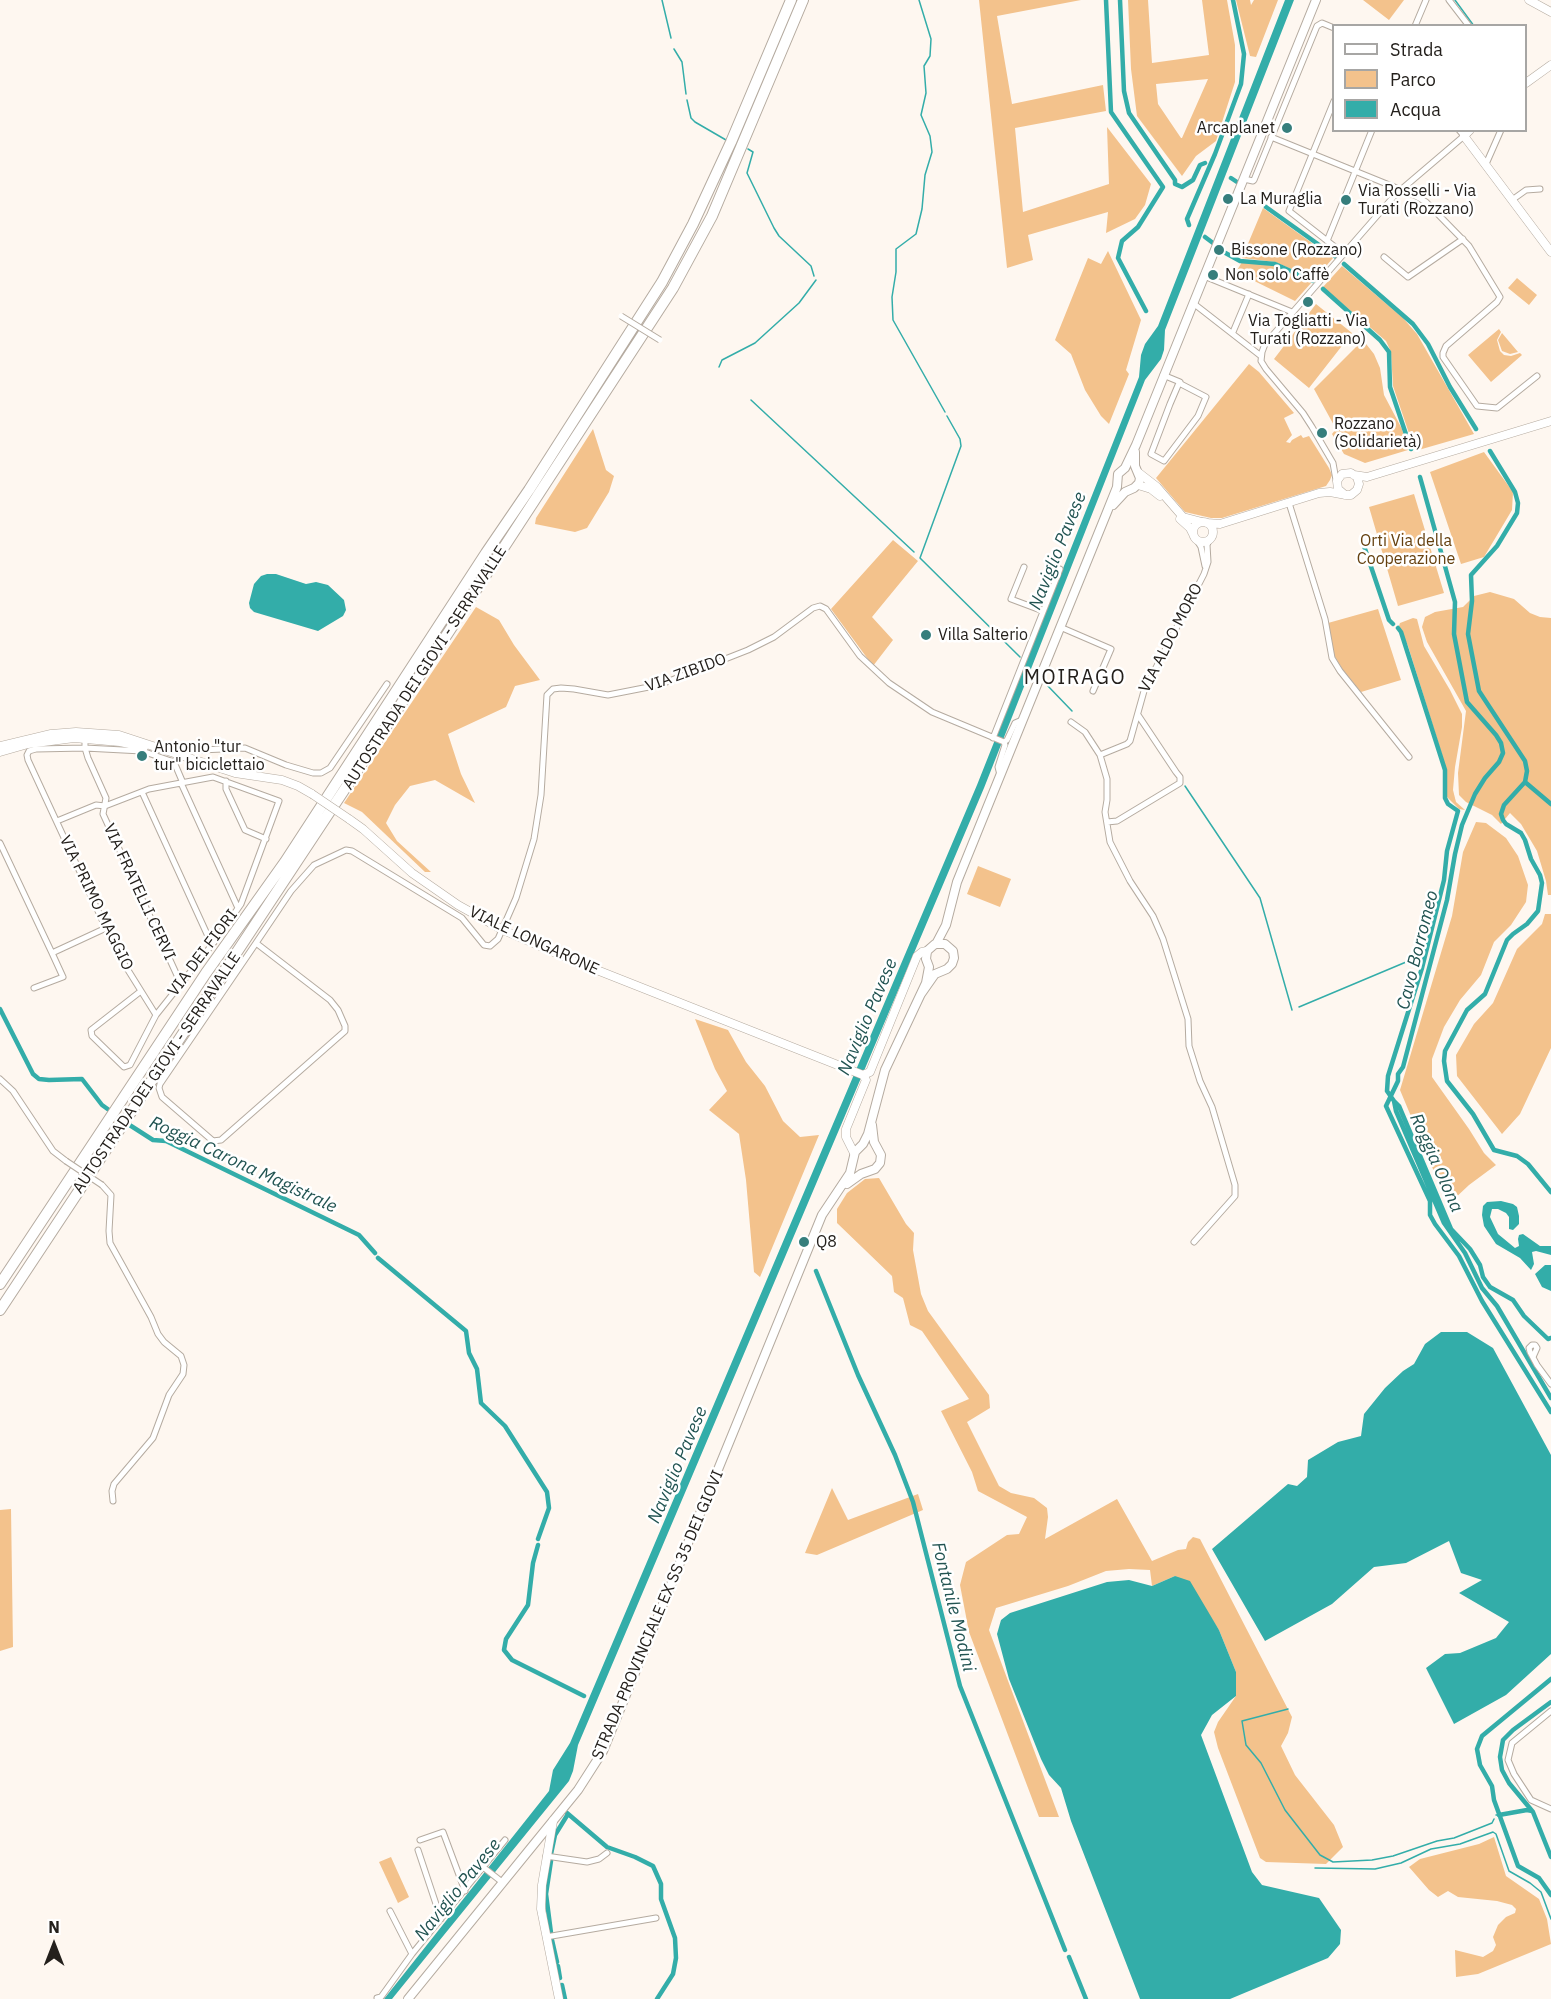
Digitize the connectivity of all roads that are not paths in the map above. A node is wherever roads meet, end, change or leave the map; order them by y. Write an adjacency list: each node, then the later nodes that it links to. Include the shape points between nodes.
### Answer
1 (791, 0): 116 (highway, AUTOSTRADA DEI GIOVI - SERRAVALLE, via 731,142 662,282 285,862 206,973)
2 (803, 0): 117 (highway, AUTOSTRADA DEI GIOVI - SERRAVALLE, via 712,216 673,288)
3 (1316, 0): 12 (main road)
4 (1426, 0): 8 (street)
5 (1449, 0): 9 (street)
6 (1529, 0): 7 (main road)
7 (1549, 12)
8 (1417, 24)
9 (1467, 24)
10 (1332, 27): 14 (street, via 1322,23 1317,26)
11 (1551, 65): 13 (main road)
12 (1283, 82): 14 (street); 23 (main road)
13 (1527, 82)
14 (1292, 86): 19 (street)
15 (1332, 106): 20 (street)
16 (1371, 132): 22 (street)
17 (1464, 132): 21 (main road); 24 (street)
18 (1500, 132): 21 (street)
19 (1271, 137): 20 (street); 23 (street, via 1253,181)
20 (1312, 152): 22 (street); 28 (street, via 1289,211)
21 (1486, 164): 26 (main road)
22 (1356, 171): 24 (street); 28 (street)
23 (1244, 179): 32 (main road)
24 (1401, 189): 27 (street, via 1426,202); 30 (street)
25 (1540, 189): 26 (street, via 1526,190)
26 (1512, 200): 29 (main road)
27 (1463, 239): 31 (street, via 1408,277); 41 (street, via 1500,297 1446,346 1443,357 1480,408 1500,406)
28 (1327, 241): 30 (street)
29 (1551, 252)
30 (1344, 254): 35 (street)
31 (1384, 257)
32 (1204, 276): 33 (street); 34 (main road)
33 (1249, 294): 35 (street); 37 (street)
34 (1193, 303): 37 (street); 40 (main road)
35 (1292, 312): 39 (street, via 1265,344)
36 (621, 316): 38 (street, bridge)
37 (1233, 333): 39 (street)
38 (660, 340)
39 (1261, 358): 45 (street, via 1269,374 1306,417)
40 (1163, 375): 42 (street); 44 (main road)
41 (1538, 376)
42 (1179, 383): 42 (street, via 1151,454 1164,461 1198,416 1206,397)
43 (1551, 420): 49 (main road)
44 (1136, 445): 46 (main road); 47 (main road, via 1134,459)
45 (1333, 463): 48 (street); 50 (street)
46 (1125, 468): 47 (main road); 51 (main road, via 1118,474)
47 (1138, 471): 53 (main road); 59 (main road, via 1183,517)
48 (1352, 474): 49 (main road); 50 (main road, via 1344,473); 52 (main road)
49 (1367, 477): 52 (main road)
50 (1337, 481): 55 (main road); 56 (main road)
51 (1118, 482): 54 (main road); 58 (main road)
52 (1359, 484): 56 (main road, via 1355,493)
53 (1138, 485): 54 (main road); 62 (main road, VIA ALDO MORO, via 1157,493)
54 (1128, 490): 58 (main road)
55 (1319, 493): 56 (main road); 57 (main road)
56 (1345, 495)
57 (1289, 503): 60 (main road); 81 (street, via 1324,617 1332,658)
58 (1107, 513): 67 (main road)
59 (1205, 523): 60 (main road); 61 (main road, via 1212,528); 62 (main road, via 1195,526)
60 (1223, 523): 61 (main road)
61 (1211, 536): 62 (main road, via 1203,542); 65 (street, VIA ALDO MORO)
62 (1195, 537): 65 (street, VIA ALDO MORO, via 1203,557)
63 (1024, 567): 66 (street, via 1011,599)
64 (1060, 569): 66 (street)
65 (1204, 574): 70 (street, VIA ALDO MORO, via 1140,699)
66 (1043, 611): 74 (street)
67 (1060, 627): 69 (street, via 1111,649); 71 (main road)
68 (387, 684): 79 (street, via 330,768 321,773 245,748)
69 (1093, 691)
70 (1138, 715): 80 (street, VIA ALDO MORO, via 1130,741); 88 (street, via 1180,777 1180,783 1116,822)
71 (1022, 720): 75 (street, via 1015,723); 82 (main road)
72 (1071, 722): 80 (street, via 1085,732)
73 (85, 735): 76 (main road, VIALE LONGARONE, via 51,734); 77 (street, VIA FRATELLI CERVI); 78 (main road, VIALE LONGARONE); 79 (main road, VIALE LONGARONE)
74 (993, 738): 75 (street, VIA ZIBIDO); 94 (street, VIA ZIBIDO, via 932,712 891,684 860,656 820,606 748,650 659,685 608,695 553,689 547,695 541,795 534,839)
75 (1004, 742): 82 (street)
76 (0, 746)
77 (85, 748): 84 (street, via 158,755 174,762); 86 (street, VIA FRATELLI CERVI, via 105,795); 87 (street, VIA PRIMO MAGGIO, via 36,749 27,755)
78 (0, 752)
79 (174, 754): 94 (main road, VIALE LONGARONE, bridge, via 235,773 298,786 363,829 412,873)
80 (1100, 755): 88 (street, via 1108,788)
81 (1409, 757)
82 (999, 774): 92 (main road, via 957,882)
83 (226, 781): 84 (street, via 213,777); 89 (street, via 245,830); 89 (street, VIA DEI FIORI, via 278,800)
84 (182, 783): 85 (street); 91 (street)
85 (142, 792): 86 (street); 97 (street)
86 (105, 806): 87 (street, via 96,805); 103 (street, VIA FRATELLI CERVI, via 103,814)
87 (57, 821): 93 (street, VIA PRIMO MAGGIO)
88 (1107, 822): 115 (street, via 1110,842 1153,916 1166,947 1188,1019 1189,1046 1235,1185 1235,1196)
89 (266, 839): 91 (street, VIA DEI FIORI)
90 (0, 843): 100 (street)
91 (238, 908): 97 (street, VIA DEI FIORI)
92 (946, 925): 96 (main road); 98 (main road)
93 (106, 928): 100 (street); 105 (street, VIA PRIMO MAGGIO)
94 (503, 930): 95 (street, via 495,943 484,945 462,918 346,850 309,870); 108 (main road, VIALE LONGARONE)
95 (256, 943): 95 (street, via 330,1000 345,1031 221,1140 213,1141 162,1096 159,1088)
96 (936, 944): 98 (main road); 99 (main road)
97 (212, 945): 103 (street, VIA DEI FIORI)
98 (948, 946): 102 (main road, STRADA PROVINCIALE EX SS 35 DEI GIOVI, via 954,955 953,962)
99 (927, 951): 101 (main road, STRADA PROVINCIALE EX SS 35 DEI GIOVI); 108 (main road, via 917,956 870,1072)
100 (52, 953): 104 (street, via 63,977)
101 (929, 966): 102 (main road); 106 (main road, STRADA PROVINCIALE EX SS 35 DEI GIOVI)
102 (940, 971): 106 (main road, STRADA PROVINCIALE EX SS 35 DEI GIOVI)
103 (181, 984): 107 (street, VIA DEI FIORI)
104 (34, 988)
105 (141, 991): 107 (street, VIA PRIMO MAGGIO); 107 (street, VIA DEI FIORI, via 91,1033 124,1067 130,1065)
106 (921, 994): 110 (main road, STRADA PROVINCIALE EX SS 35 DEI GIOVI, via 885,1070)
107 (156, 1015)
108 (863, 1075): 112 (main road, via 866,1080 846,1129 846,1137)
109 (0, 1079): 120 (street, bridge, via 13,1091 53,1151 102,1185 111,1196 111,1244 158,1334 181,1356 184,1365 153,1438 114,1484)
110 (873, 1116): 111 (main road, STRADA PROVINCIALE EX SS 35 DEI GIOVI); 112 (main road, STRADA PROVINCIALE EX SS 35 DEI GIOVI)
111 (878, 1149): 112 (main road, via 870,1144); 113 (main road, STRADA PROVINCIALE EX SS 35 DEI GIOVI, via 881,1160)
112 (856, 1153): 113 (main road, via 860,1169); 114 (main road, STRADA PROVINCIALE EX SS 35 DEI GIOVI, via 852,1171)
113 (872, 1171): 114 (main road, STRADA PROVINCIALE EX SS 35 DEI GIOVI)
114 (840, 1190): 123 (main road, STRADA PROVINCIALE EX SS 35 DEI GIOVI, via 822,1215 603,1751 588,1778)
115 (1194, 1242)
116 (0, 1284)
117 (0, 1310)
118 (1533, 1357): 119 (street)
119 (1551, 1384)
120 (113, 1501)
121 (1551, 1711): 122 (street, via 1512,1743 1508,1760 1531,1800)
122 (1551, 1809)
123 (554, 1820): 126 (main road, STRADA PROVINCIALE EX SS 35 DEI GIOVI); 127 (main road)
124 (420, 1840): 133 (street, via 443,1832)
125 (505, 1840): 131 (street)
126 (536, 1841): 127 (main road); 132 (main road, STRADA PROVINCIALE EX SS 35 DEI GIOVI)
127 (547, 1846): 130 (main road)
128 (418, 1850): 136 (street)
129 (607, 1853): 130 (street, via 587,1862)
130 (546, 1856): 137 (main road, via 541,1899)
131 (484, 1868): 132 (street); 133 (street)
132 (498, 1879): 140 (main road, STRADA PROVINCIALE EX SS 35 DEI GIOVI)
133 (465, 1891): 136 (street)
134 (390, 1911): 138 (street)
135 (656, 1917): 137 (street)
136 (441, 1919): 138 (street)
137 (546, 1937): 141 (main road)
138 (412, 1954): 139 (street)
139 (377, 1998)
140 (408, 1999)
141 (559, 1999)

